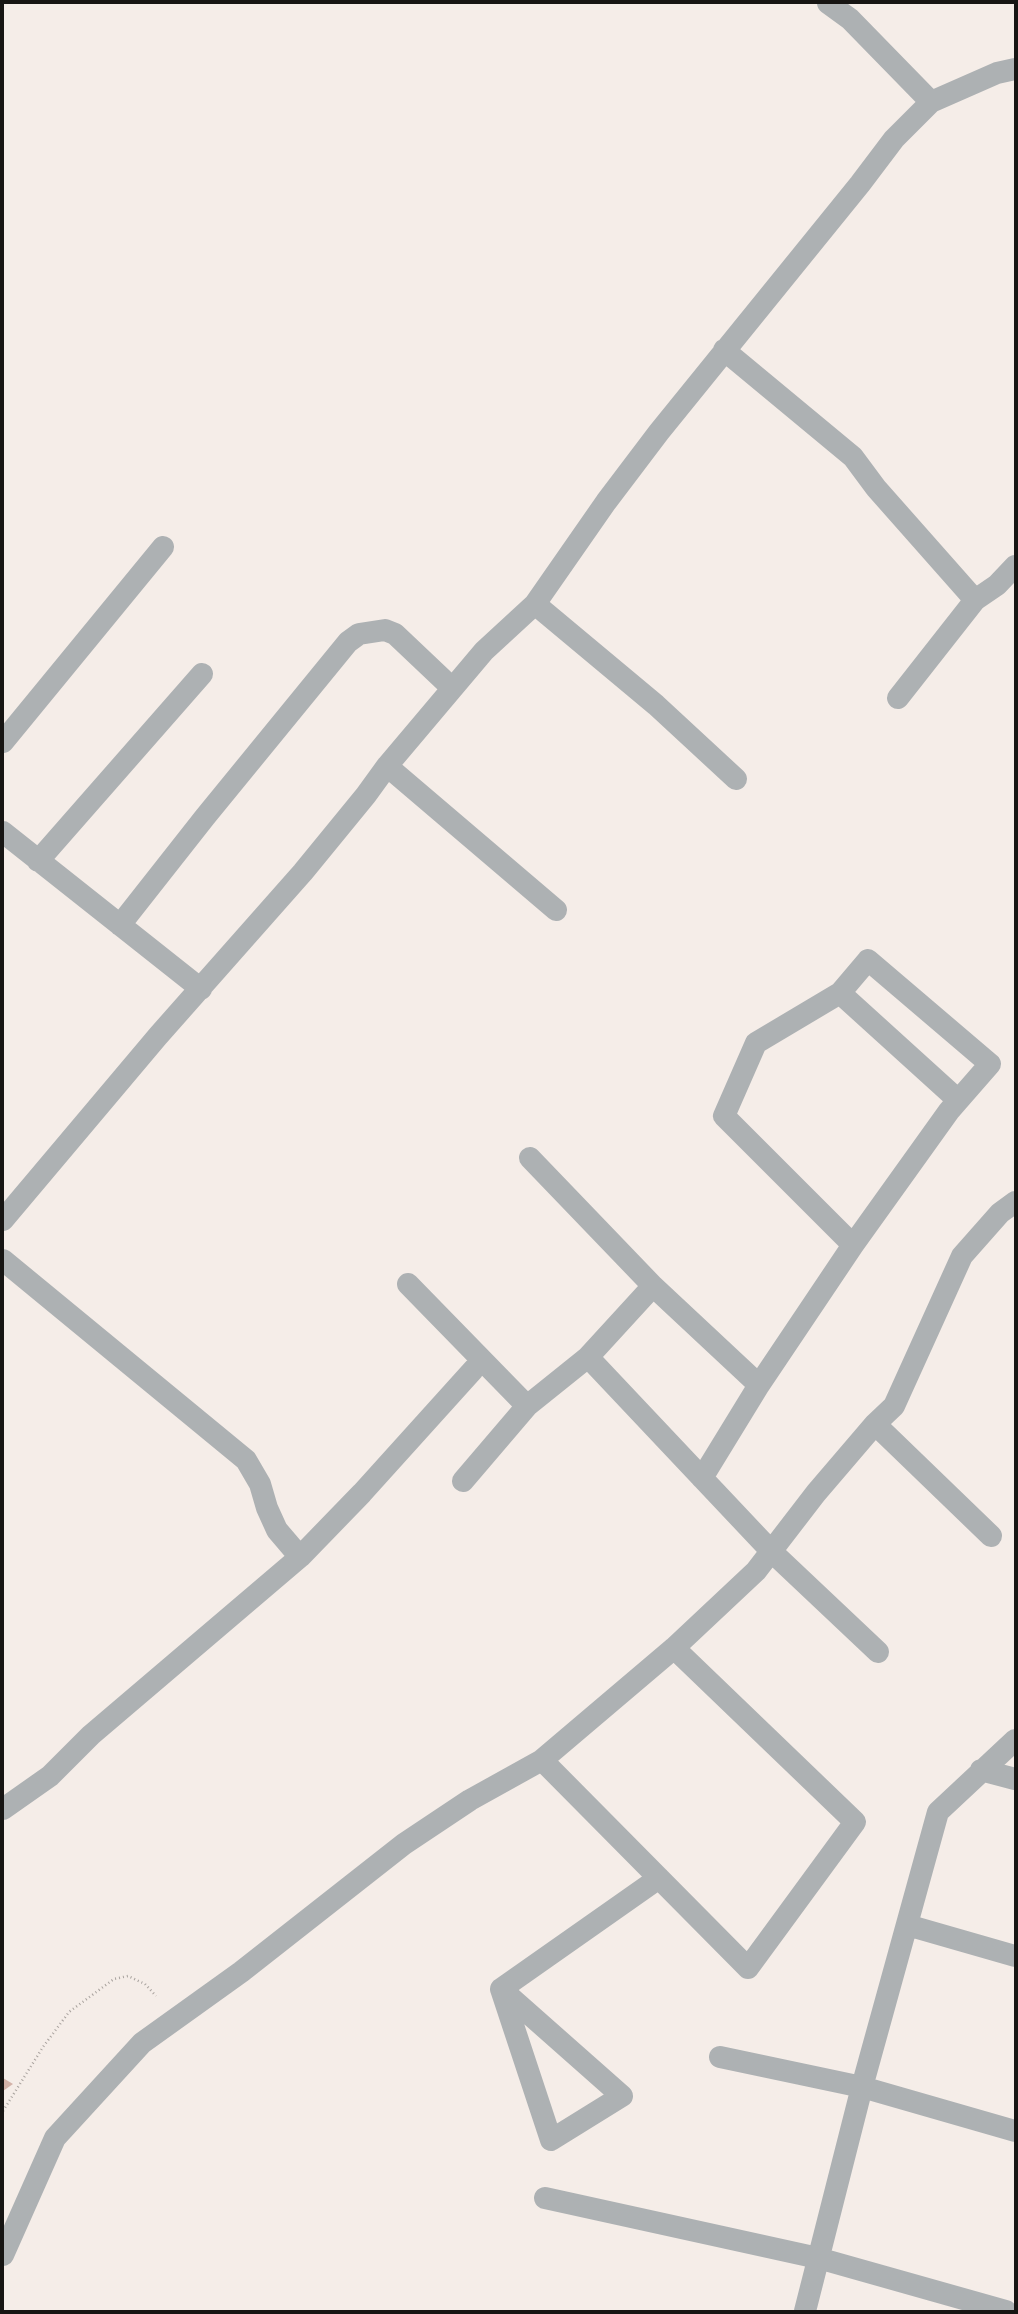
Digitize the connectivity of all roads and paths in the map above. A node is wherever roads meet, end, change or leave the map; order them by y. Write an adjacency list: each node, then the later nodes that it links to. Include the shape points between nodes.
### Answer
1 (828, 3): 3 (street, via 850,19)
2 (1015, 69): 3 (street, via 997,73)
3 (931, 102): 4 (street, via 894,139)
4 (724, 350): 7 (street, via 853,457 876,488); 8 (street, via 611,496)
5 (163, 547): 12 (street)
6 (1015, 566): 7 (street, via 997,585)
7 (975, 600): 11 (street)
8 (535, 604): 10 (street, via 484,651); 14 (street, via 656,705)
9 (202, 674): 16 (street)
10 (452, 688): 13 (street); 18 (street, via 395,634 386,630 359,634 348,642)
11 (898, 698)
12 (3, 742)
13 (387, 766): 17 (street); 19 (street, via 303,872)
14 (736, 778)
15 (3, 832): 16 (street)
16 (38, 861): 18 (street)
17 (556, 910)
18 (120, 925): 19 (street)
19 (200, 989): 24 (street)
20 (840, 993): 21 (street); 21 (street, via 868,960 990,1064); 25 (street, via 756,1043 724,1116)
21 (958, 1100): 25 (street)
22 (530, 1158): 28 (street)
23 (1015, 1202): 33 (street, via 1000,1213 962,1256 894,1406)
24 (3, 1220)
25 (853, 1245): 31 (street)
26 (3, 1260): 38 (street, via 246,1460 260,1484 277,1530)
27 (408, 1284): 32 (street)
28 (653, 1286): 29 (street); 31 (street)
29 (588, 1357): 32 (street); 34 (street)
30 (472, 1370): 38 (street, via 362,1494)
31 (759, 1385): 34 (street)
32 (527, 1406): 35 (street)
33 (875, 1424): 36 (street); 37 (street)
34 (702, 1478): 37 (street)
35 (463, 1481)
36 (991, 1536)
37 (771, 1551): 39 (street, via 756,1571); 40 (street)
38 (300, 1557): 45 (street, via 91,1735 50,1776)
39 (674, 1648): 42 (street); 46 (street, via 855,1822 748,1968)
40 (878, 1652)
41 (1015, 1740): 43 (street)
42 (542, 1760): 46 (street); 56 (street, via 470,1800 404,1844 241,1972 142,2043 55,2138)
43 (981, 1770): 44 (street); 47 (street, via 938,1812)
44 (1015, 1779)
45 (3, 1809)
46 (659, 1878): 49 (street)
47 (907, 1925): 48 (street); 52 (street)
48 (1015, 1956)
49 (501, 1989): 49 (street, via 582,2060 622,2096 551,2140)
50 (158, 1999): 53 (path, via 145,1984 128,1976 114,1979 69,2012 43,2047)
51 (720, 2057): 52 (street)
52 (862, 2087): 54 (street); 57 (street)
53 (3, 2111)
54 (1015, 2132)
55 (545, 2198): 57 (street)
56 (3, 2255)
57 (818, 2258): 58 (street); 59 (street)
58 (805, 2311)
59 (1006, 2311)

